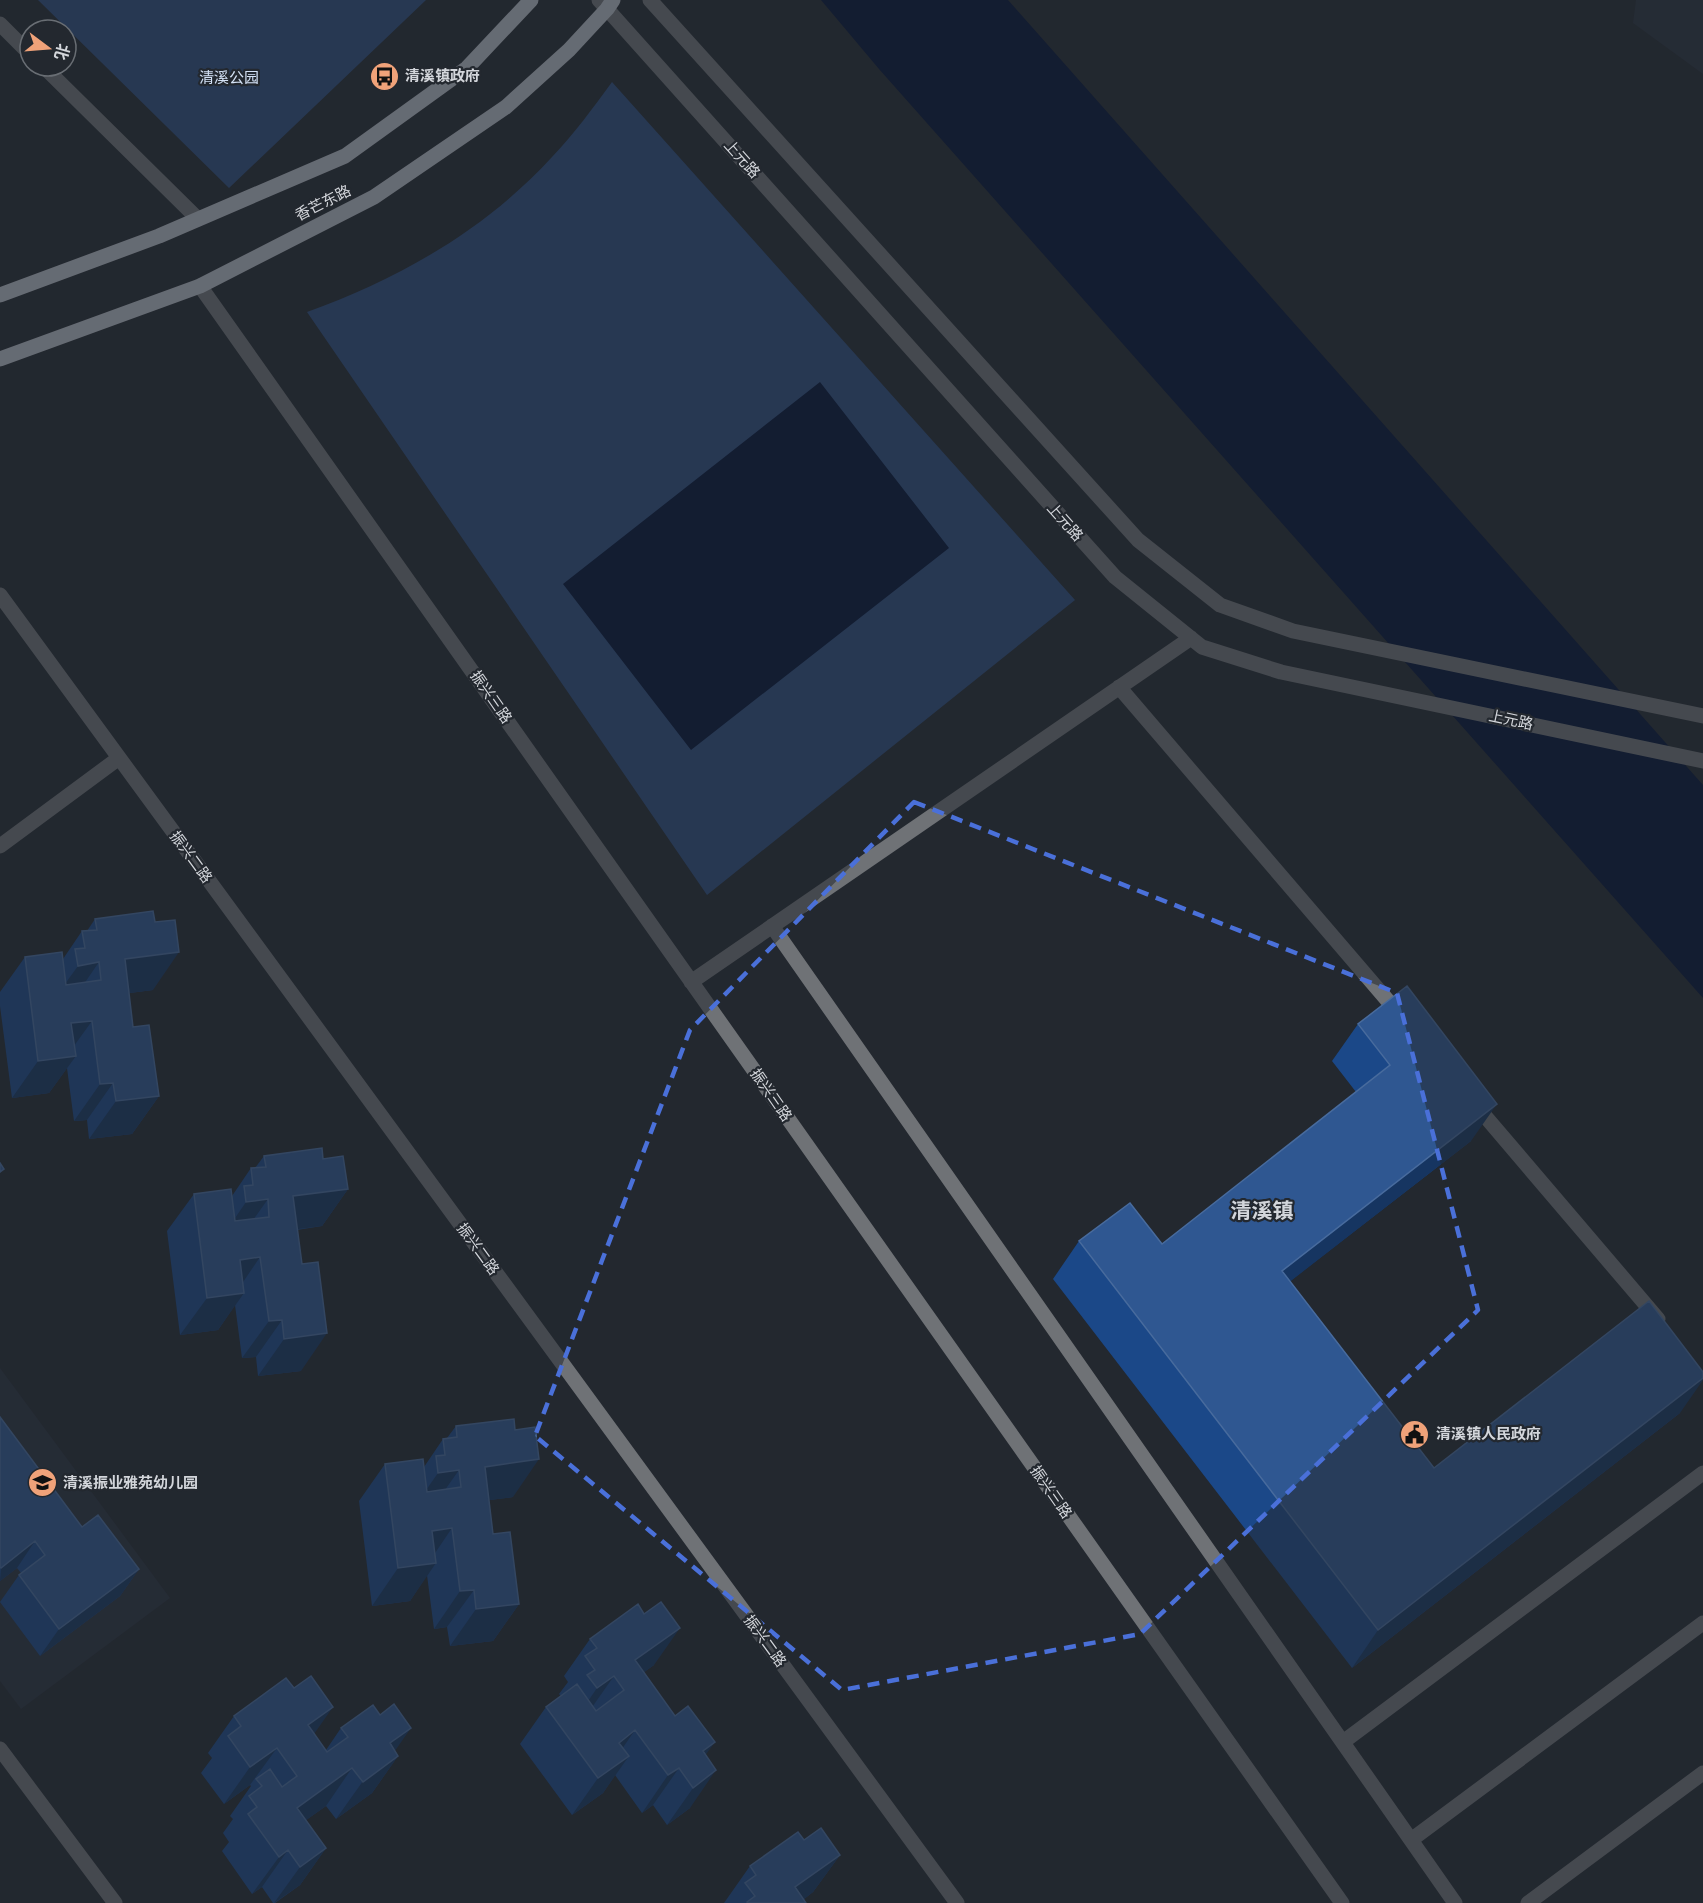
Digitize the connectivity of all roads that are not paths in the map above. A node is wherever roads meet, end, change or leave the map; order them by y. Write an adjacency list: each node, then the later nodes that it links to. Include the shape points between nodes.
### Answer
1 (531, 0): 7 (main road, via 467,68 345,156)
2 (650, 0): 14 (street, via 1138,540 1220,605 1293,631)
3 (606, 3): 8 (main road, 香芒东路, via 569,50 506,107 374,197); 12 (street, 上元路, via 1115,577)
4 (0, 24): 5 (street)
5 (18, 42)
6 (55, 78): 7 (street)
7 (198, 219): 9 (main road)
8 (200, 286): 10 (main road, 香芒东路); 19 (street, 振兴三路)
9 (0, 295)
10 (0, 359)
11 (0, 595): 15 (street, 振兴二路)
12 (1191, 638): 13 (street); 16 (street, 上元路, via 1202,647 1281,672)
13 (1119, 687): 18 (street); 20 (street)
14 (1703, 716)
15 (119, 758): 17 (street); 30 (street, 振兴二路)
16 (1703, 760)
17 (0, 846)
18 (772, 926): 19 (street); 25 (street)
19 (691, 982): 31 (street, 振兴三路)
20 (1411, 1029)
21 (1465, 1092): 22 (street)
22 (1665, 1327)
23 (1703, 1473): 25 (street)
24 (1703, 1623): 28 (street)
25 (1343, 1742): 28 (street)
26 (0, 1749): 29 (street)
27 (1703, 1773): 33 (street)
28 (1412, 1840): 32 (street)
29 (115, 1903)
30 (957, 1903)
31 (1342, 1903)
32 (1455, 1903)
33 (1528, 1903)

